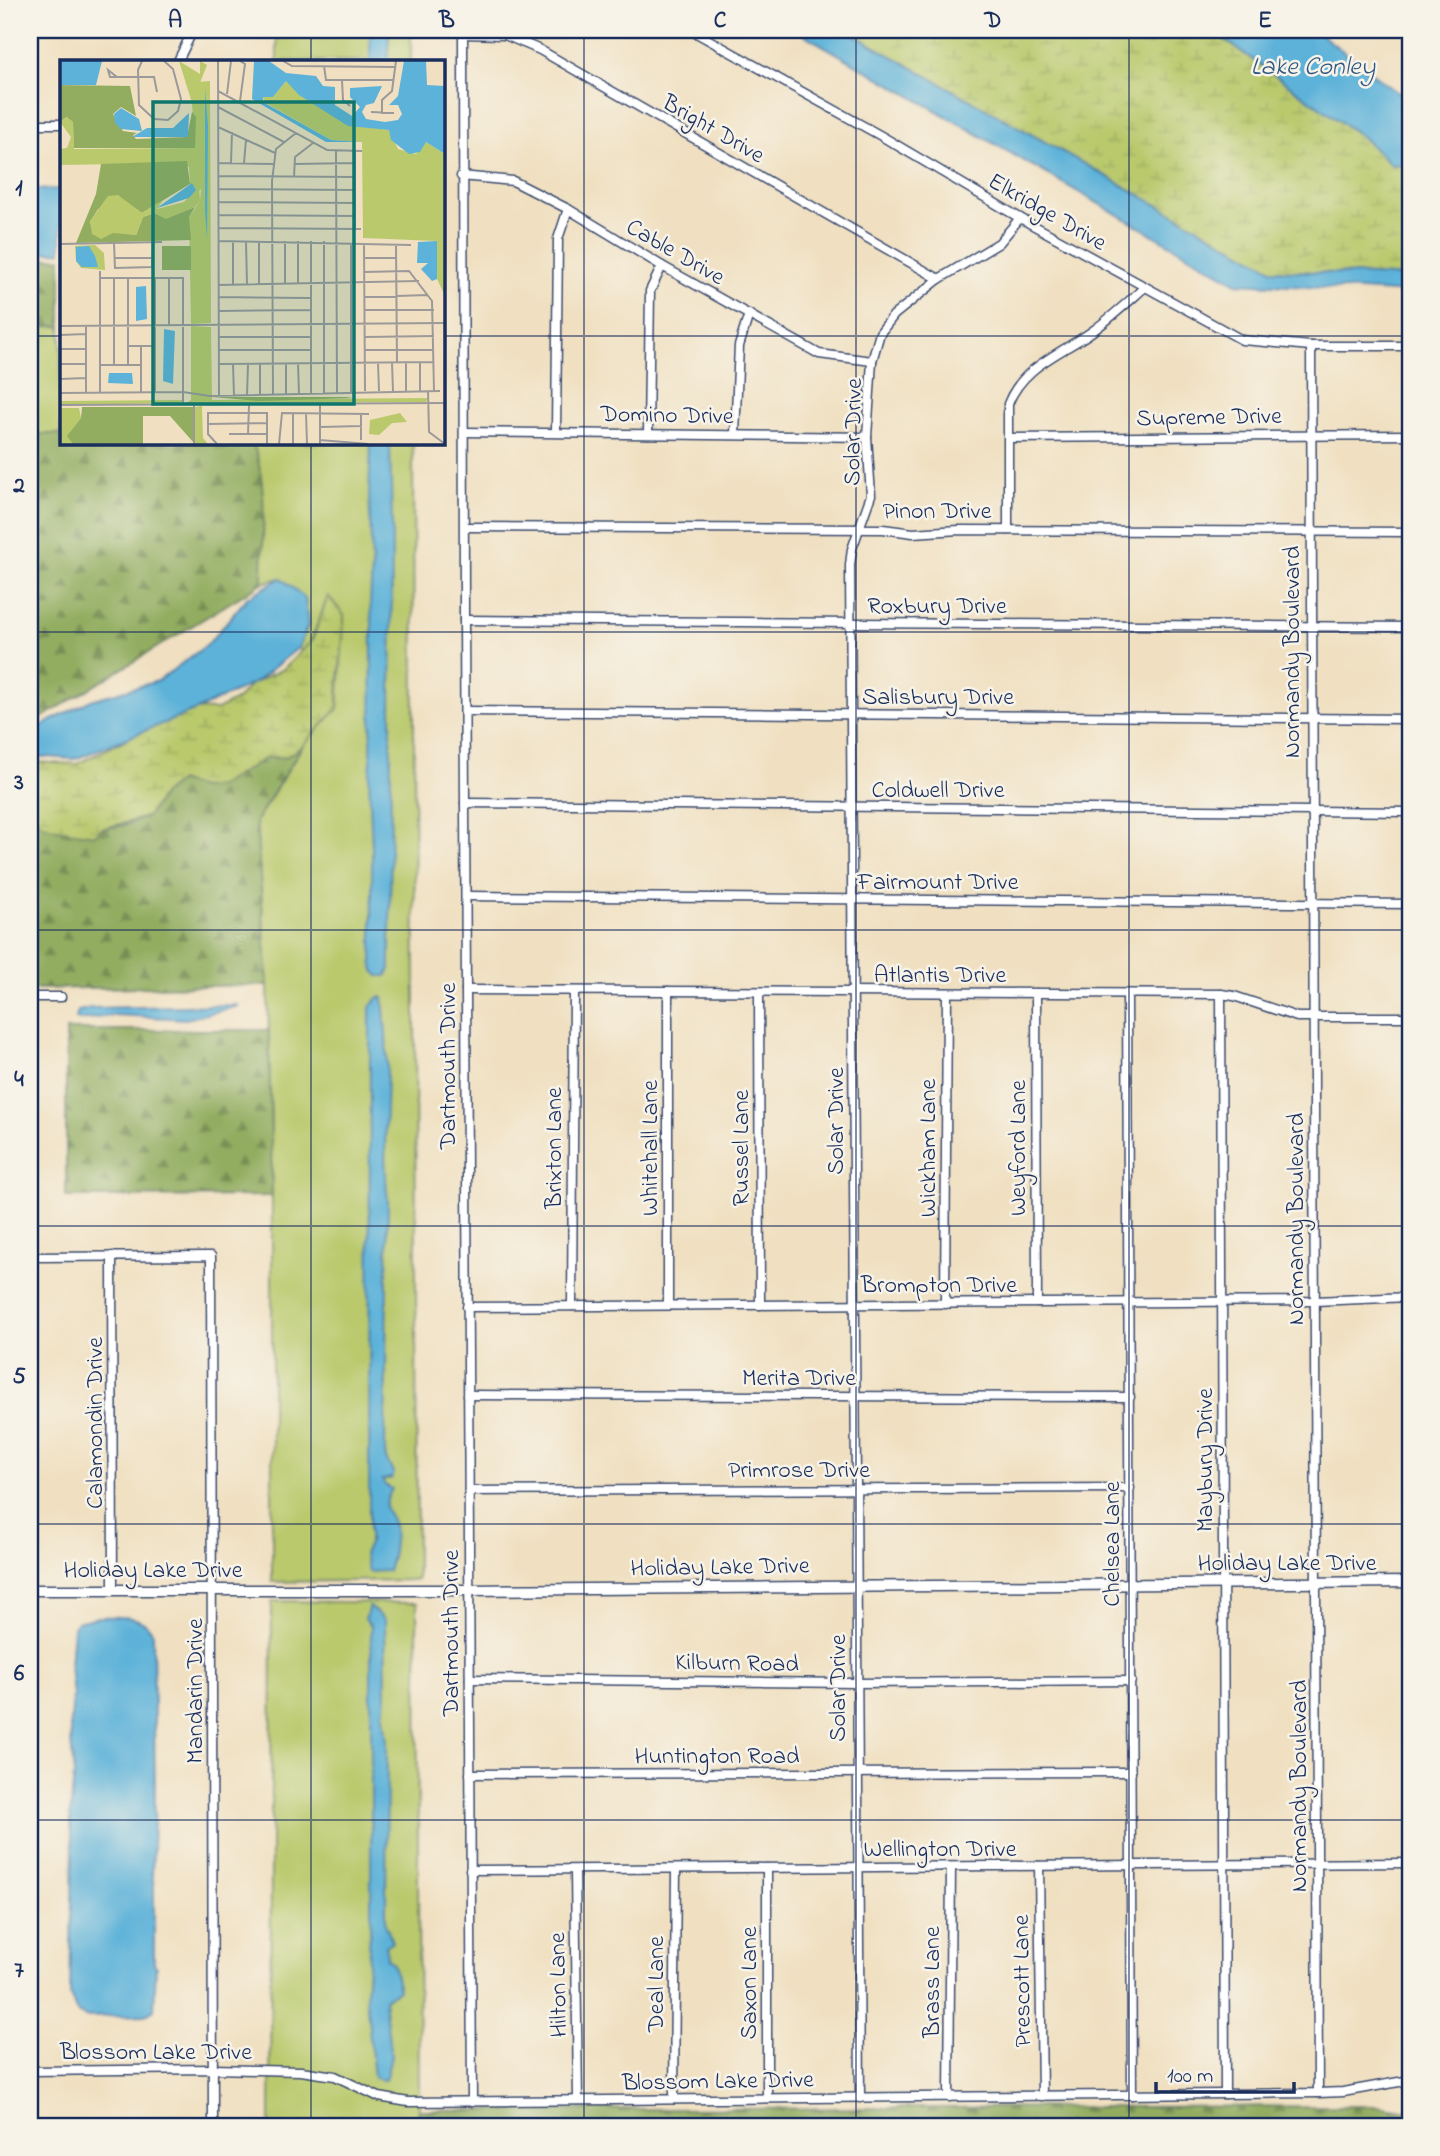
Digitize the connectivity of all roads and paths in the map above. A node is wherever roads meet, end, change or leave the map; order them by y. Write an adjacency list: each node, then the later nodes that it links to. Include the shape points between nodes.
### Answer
1 (193, 30): 4 (street)
2 (691, 30): 9 (street, Elkridge Drive)
3 (463, 32): 7 (street, Dartmouth Drive); 11 (street, Bright Drive, via 505,35 540,50)
4 (178, 60)
5 (30, 124): 6 (street)
6 (60, 124)
7 (461, 176): 8 (street, Cable Drive, via 513,181); 17 (street, Dartmouth Drive)
8 (568, 209): 10 (street, Cable Drive); 18 (street, via 558,239)
9 (1020, 218): 11 (street, Solar Drive, via 999,243); 12 (street, Elkridge Drive)
10 (662, 266): 13 (street, Cable Drive); 19 (street, via 650,291)
11 (939, 279): 16 (street, Solar Drive, via 894,315 880,333)
12 (1145, 288): 14 (street, Elkridge Drive, via 1242,340); 24 (street, via 1094,331 1030,371 1008,404)
13 (749, 314): 16 (street, Cable Drive, via 820,354); 21 (street, via 739,346)
14 (1311, 346): 15 (street, Elkridge Drive); 20 (street, Normandy Boulevard)
15 (1410, 346)
16 (872, 361): 23 (street, Solar Drive)
17 (466, 432): 18 (street, Domino Drive); 25 (street, Dartmouth Drive)
18 (556, 432): 19 (street, Domino Drive)
19 (648, 434): 21 (street, Domino Drive)
20 (1311, 434): 22 (street, Supreme Drive); 24 (street, Supreme Drive); 28 (street, Normandy Boulevard)
21 (735, 435): 23 (street, Domino Drive)
22 (1410, 435)
23 (867, 437): 26 (street, Solar Drive, via 871,495)
24 (1009, 438): 27 (street)
25 (465, 527): 26 (street, Pinon Drive); 30 (street, Dartmouth Drive)
26 (859, 529): 27 (street, Pinon Drive, via 913,533); 31 (street, Solar Drive, via 850,565)
27 (1008, 530): 28 (street, Pinon Drive)
28 (1310, 531): 29 (street, Pinon Drive); 32 (street, Normandy Boulevard)
29 (1410, 532)
30 (464, 620): 31 (street, Roxbury Drive); 34 (street, Dartmouth Drive)
31 (850, 624): 32 (street, Roxbury Drive); 35 (street, Solar Drive)
32 (1311, 626): 33 (street, Roxbury Drive); 36 (street, Normandy Boulevard)
33 (1410, 627)
34 (465, 711): 35 (street, Salisbury Drive); 38 (street, Dartmouth Drive)
35 (851, 715): 36 (street, Salisbury Drive); 39 (street, Solar Drive)
36 (1311, 718): 37 (street, Salisbury Drive); 40 (street, Normandy Boulevard)
37 (1410, 719)
38 (465, 803): 39 (street, Coldwell Drive); 42 (street, Dartmouth Drive)
39 (851, 808): 40 (street, Coldwell Drive); 43 (street, Solar Drive)
40 (1311, 811): 41 (street, Coldwell Drive); 44 (street, Normandy Boulevard)
41 (1410, 812)
42 (466, 896): 43 (street, Fairmount Drive); 46 (street, Dartmouth Drive)
43 (851, 900): 44 (street, Fairmount Drive); 50 (street, Solar Drive)
44 (1312, 902): 45 (street, Fairmount Drive); 57 (street, Normandy Boulevard)
45 (1410, 904)
46 (466, 990): 47 (street, Atlantis Drive); 71 (street, Dartmouth Drive)
47 (574, 990): 48 (street, Atlantis Drive); 70 (street, Brixton Lane)
48 (668, 991): 49 (street, Atlantis Drive); 68 (street, Whitehall Lane)
49 (759, 992): 50 (street, Atlantis Drive); 69 (street, Russel Lane)
50 (854, 992): 51 (street, Atlantis Drive); 66 (street, Solar Drive)
51 (947, 993): 52 (street, Atlantis Drive); 67 (street, Wickham Lane)
52 (1036, 993): 53 (street, Atlantis Drive); 64 (street, Weyford Lane)
53 (1128, 994): 54 (street, Atlantis Drive); 65 (street, Chelsea Lane)
54 (1221, 994): 57 (street, Atlantis Drive, via 1297,1017); 63 (street, Maybury Drive)
55 (61, 996): 56 (street)
56 (30, 997)
57 (1315, 1017): 58 (street, Atlantis Drive); 62 (street, Normandy Boulevard)
58 (1410, 1017)
59 (113, 1256): 60 (street); 84 (street, Calamondin Drive); 85 (street, Mandarin Drive, via 211,1256)
60 (30, 1257)
61 (1410, 1297): 62 (street, Brompton Drive)
62 (1315, 1301): 63 (street, Brompton Drive); 78 (street, Normandy Boulevard)
63 (1222, 1302): 65 (street, Brompton Drive); 81 (street, Maybury Drive)
64 (1037, 1303): 65 (street, Brompton Drive); 67 (street, Brompton Drive)
65 (1130, 1303): 74 (street, Chelsea Lane)
66 (856, 1304): 67 (street, Brompton Drive); 69 (street, Brompton Drive); 73 (street, Solar Drive)
67 (945, 1304)
68 (668, 1305): 69 (street, Brompton Drive); 70 (street, Brompton Drive)
69 (760, 1305)
70 (572, 1306): 71 (street, Brompton Drive)
71 (467, 1307): 72 (street, Dartmouth Drive)
72 (468, 1395): 73 (street, Merita Drive); 77 (street, Dartmouth Drive)
73 (856, 1397): 74 (street, Merita Drive); 75 (street, Solar Drive)
74 (1130, 1397): 76 (street, Chelsea Lane)
75 (856, 1488): 76 (street, Primrose Drive); 77 (street, Primrose Drive); 82 (street, Solar Drive)
76 (1130, 1488): 80 (street, Chelsea Lane)
77 (469, 1490): 86 (street, Dartmouth Drive)
78 (1316, 1583): 79 (street, Holiday Lake Drive); 81 (street, Holiday Lake Drive); 94 (street, Normandy Boulevard)
79 (1410, 1583)
80 (1130, 1584): 81 (street, Holiday Lake Drive); 82 (street, Holiday Lake Drive); 88 (street, Chelsea Lane)
81 (1223, 1584): 96 (street, Maybury Drive)
82 (856, 1586): 86 (street, Holiday Lake Drive); 89 (street, Solar Drive)
83 (30, 1590): 84 (street, Holiday Lake Drive)
84 (113, 1590): 85 (street, Holiday Lake Drive)
85 (214, 1590): 86 (street, Holiday Lake Drive); 104 (street, Mandarin Drive)
86 (469, 1590): 87 (street, Dartmouth Drive)
87 (470, 1679): 89 (street, Kilburn Road); 91 (street, Dartmouth Drive)
88 (1130, 1681): 89 (street, Kilburn Road); 90 (street, Chelsea Lane)
89 (857, 1683): 92 (street, Solar Drive)
90 (1131, 1772): 92 (street, Huntington Road); 95 (street, Chelsea Lane)
91 (470, 1774): 92 (street, Huntington Road); 102 (street, Dartmouth Drive)
92 (857, 1774): 98 (street, Solar Drive)
93 (1410, 1863): 94 (street, Wellington Drive)
94 (1317, 1864): 96 (street, Wellington Drive); 107 (street, Normandy Boulevard)
95 (1131, 1865): 96 (street, Wellington Drive); 97 (street, Wellington Drive); 109 (street, Chelsea Lane)
96 (1224, 1865): 108 (street, Maybury Drive)
97 (1039, 1866): 99 (street, Wellington Drive); 110 (street, Prescott Lane)
98 (858, 1867): 99 (street, Wellington Drive); 100 (street, Wellington Drive); 113 (street, Solar Drive)
99 (951, 1867): 111 (street, Brass Lane)
100 (767, 1868): 101 (street, Wellington Drive); 112 (street, Saxon Lane)
101 (676, 1869): 103 (street, Wellington Drive); 114 (street, Deal Lane)
102 (470, 1870): 103 (street, Wellington Drive); 116 (street, Dartmouth Drive)
103 (575, 1870): 115 (street, Hilton Lane)
104 (215, 2069): 105 (street, Blossom Lake Drive); 116 (street, Blossom Lake Drive, via 301,2071 335,2076 379,2097); 117 (street, Mandarin Drive)
105 (30, 2071)
106 (1410, 2080): 107 (street, Blossom Lake Drive)
107 (1318, 2093): 108 (street, Blossom Lake Drive)
108 (1225, 2094): 109 (street, Blossom Lake Drive)
109 (1132, 2095): 110 (street, Blossom Lake Drive)
110 (1042, 2096): 111 (street, Blossom Lake Drive)
111 (950, 2097): 113 (street, Blossom Lake Drive)
112 (767, 2098): 113 (street, Blossom Lake Drive); 114 (street, Blossom Lake Drive)
113 (860, 2098)
114 (674, 2099): 115 (street, Blossom Lake Drive)
115 (578, 2101): 116 (street, Blossom Lake Drive)
116 (472, 2102)
117 (213, 2126)

